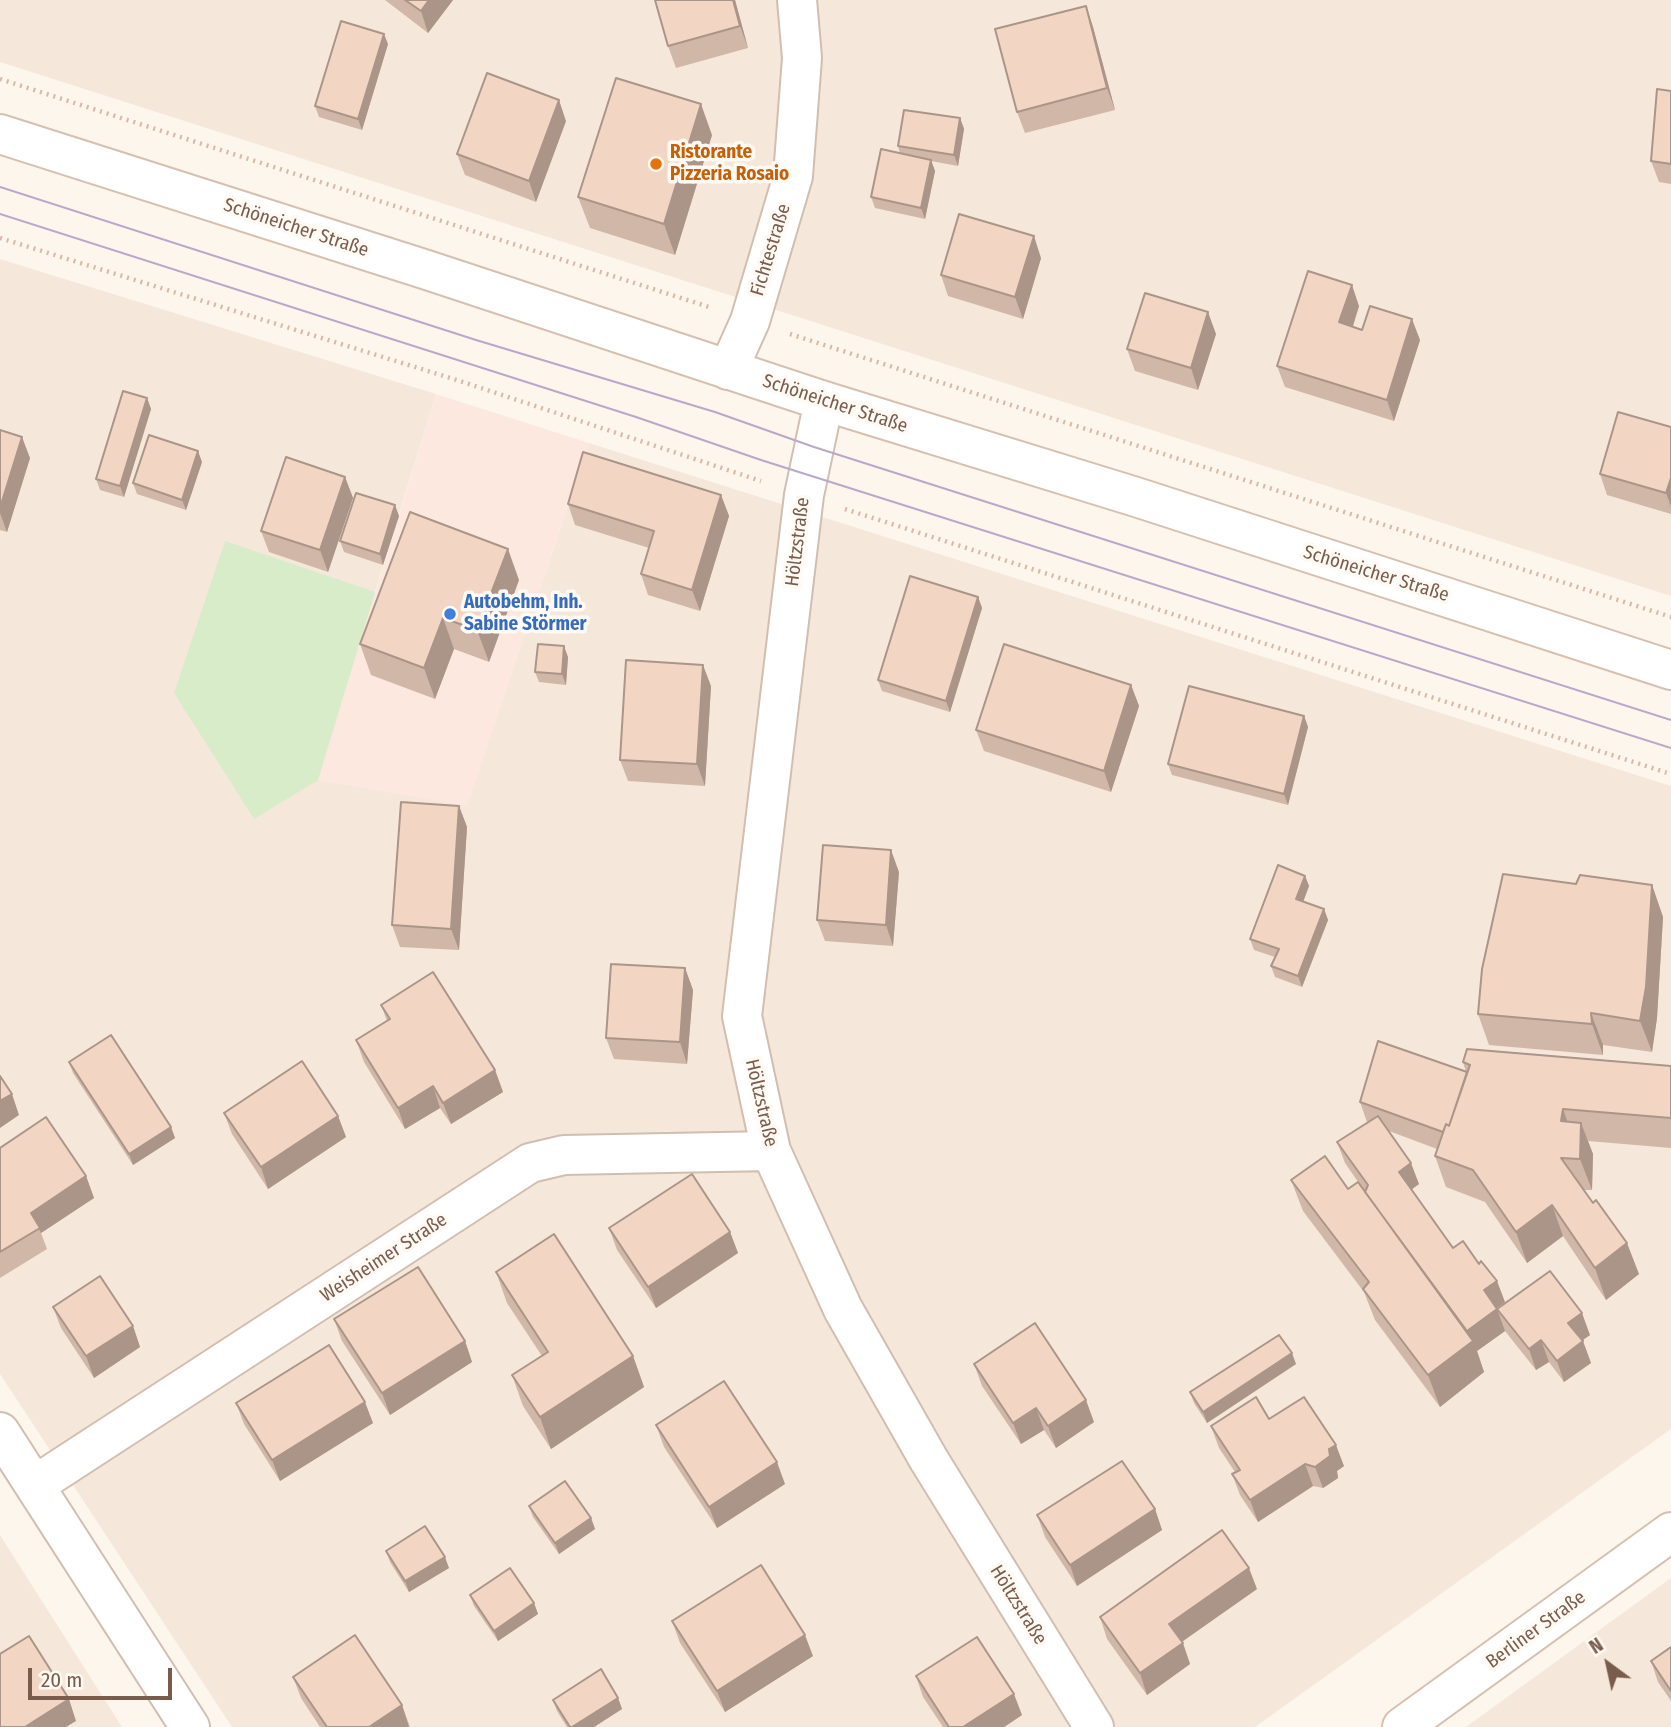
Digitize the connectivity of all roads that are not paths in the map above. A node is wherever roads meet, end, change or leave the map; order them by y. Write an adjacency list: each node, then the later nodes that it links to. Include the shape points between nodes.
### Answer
1 (797, 0): 3 (street, Fichtestraße, via 802,58 793,176 750,321)
2 (0, 134): 3 (street, Schöneicher Straße)
3 (728, 370): 4 (street, Schöneicher Straße)
4 (824, 401): 5 (street, Schöneicher Straße); 6 (street, Höltzstraße, via 804,495 742,1016)
5 (1671, 670)
6 (771, 1151): 8 (street, Weisheimer Straße, via 564,1155 530,1163); 11 (street, Höltzstraße, via 850,1321 929,1460)
7 (0, 1432): 8 (street)
8 (35, 1485): 10 (street)
9 (1671, 1532): 12 (street, Berliner Straße)
10 (190, 1727)
11 (1094, 1727)
12 (1402, 1727)

